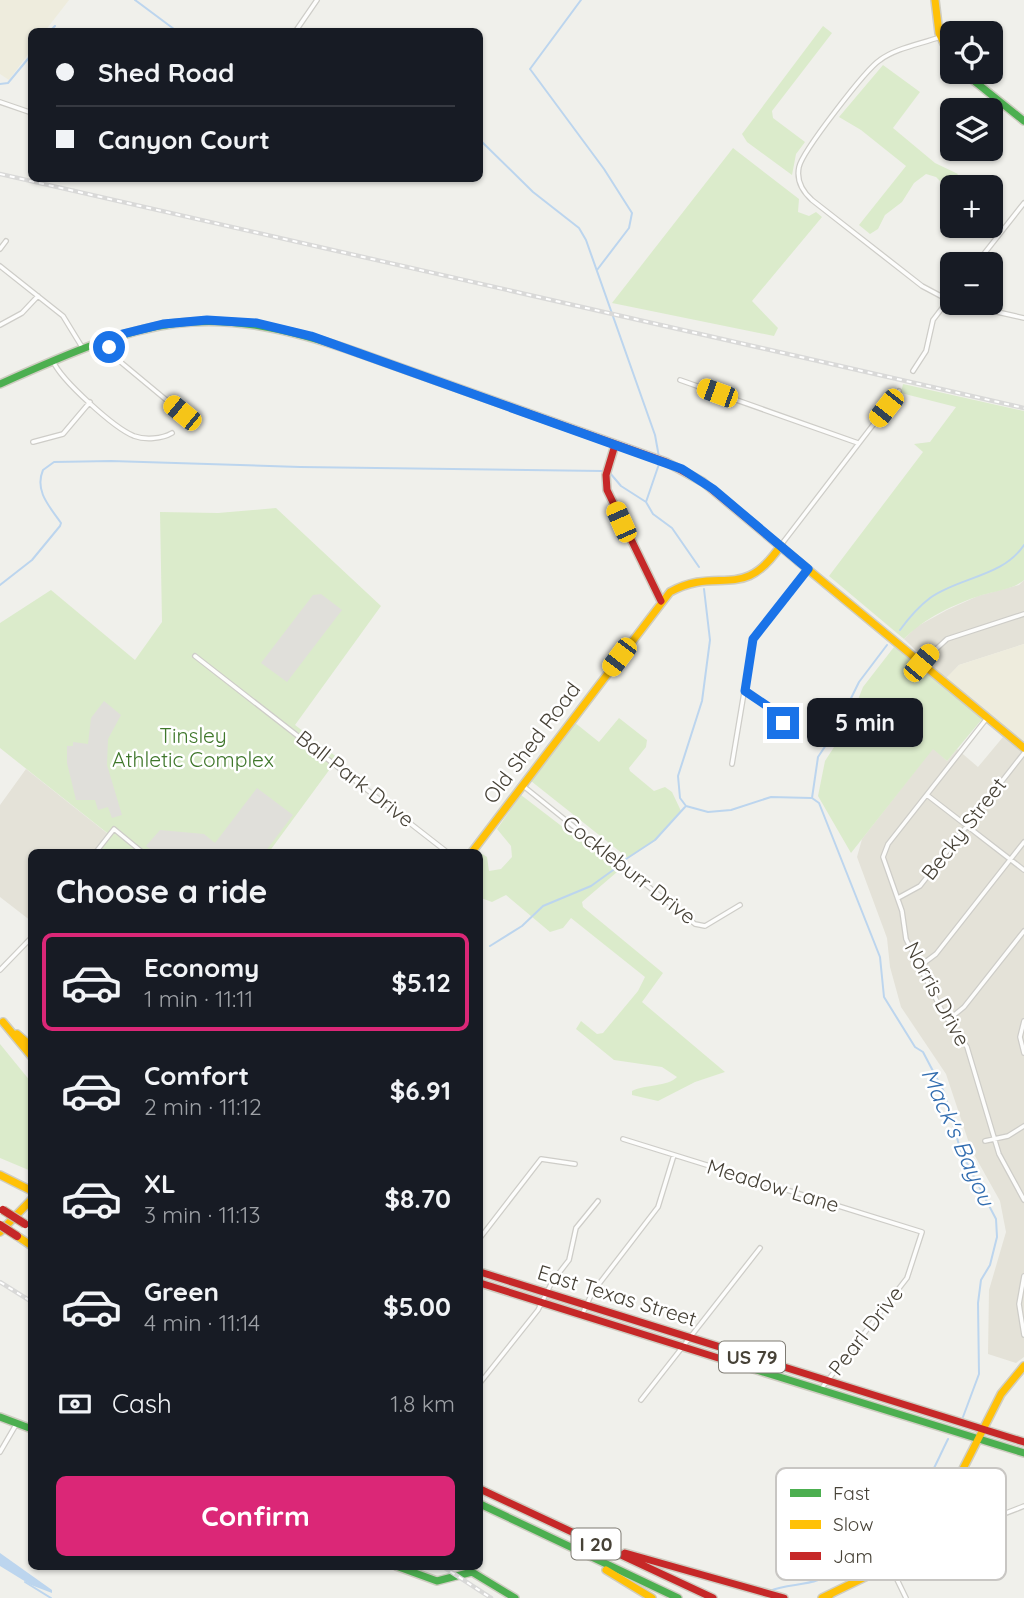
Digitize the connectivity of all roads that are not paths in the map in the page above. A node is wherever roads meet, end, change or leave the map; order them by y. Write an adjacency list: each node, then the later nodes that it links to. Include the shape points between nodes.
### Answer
1 (317, 0): 3 (street)
2 (935, 0): 4 (main road)
3 (298, 28)
4 (940, 37): 15 (street, via 874,64 804,156 799,178 812,200)
5 (978, 84): 8 (main road)
6 (0, 102): 7 (street)
7 (28, 112)
8 (1024, 121)
9 (1024, 203): 12 (street)
10 (6, 241): 11 (street)
11 (0, 249)
12 (985, 252)
13 (0, 266): 14 (street)
14 (38, 296): 19 (street, via 24,312); 21 (street, via 69,323)
15 (940, 296)
16 (940, 313): 23 (street, via 933,320 926,351)
17 (1003, 313): 18 (street)
18 (1024, 318)
19 (0, 325)
20 (106, 338): 21 (main road); 28 (street, via 117,359); 32 (main road, via 192,320 277,327)
21 (82, 347): 22 (main road)
22 (53, 360): 25 (main road); 27 (street, via 61,377)
23 (913, 371)
24 (680, 380): 31 (street)
25 (0, 384)
26 (899, 391): 31 (street)
27 (90, 402): 29 (street, via 133,435 161,438); 30 (street, via 63,434)
28 (182, 413)
29 (172, 433)
30 (33, 442)
31 (858, 443): 33 (street)
32 (615, 445): 33 (main road, via 692,474); 35 (main road, via 607,470 607,490)
33 (780, 545): 34 (main road); 35 (main road, Old Shed Road, via 764,568 746,579 687,582)
34 (808, 569): 38 (main road); 39 (street, via 753,639)
35 (661, 601): 44 (main road, Old Shed Road)
36 (1024, 614): 38 (street, via 947,639)
37 (195, 656): 50 (street, Ball Park Drive)
38 (921, 663): 40 (main road)
39 (745, 691): 41 (street, via 773,710); 43 (street)
40 (987, 718): 42 (main road); 45 (street)
41 (783, 723)
42 (1024, 750): 46 (street, Becky Street)
43 (732, 764)
44 (523, 785): 51 (main road, Old Shed Road); 55 (street, Cockleburr Drive, via 695,924 705,926)
45 (927, 795): 46 (street); 54 (street, Norris Drive, via 884,851)
46 (967, 826): 52 (street); 54 (street, Becky Street, via 920,886)
47 (1024, 842): 52 (street)
48 (98, 849): 49 (street, via 114,829)
49 (138, 849)
50 (443, 849)
51 (474, 849)
52 (1010, 860): 53 (street); 58 (street, via 943,947)
53 (1024, 870)
54 (898, 898): 58 (street, Norris Drive, via 906,939)
55 (740, 905)
56 (1024, 931): 61 (street, via 964,1007)
57 (28, 941): 59 (street)
58 (920, 966): 61 (street, Norris Drive)
59 (0, 970)
60 (1, 1020): 63 (main road); 64 (main road)
61 (948, 1020): 68 (street, Norris Drive, via 967,1047)
62 (1024, 1021): 65 (street, via 1020,1037)
63 (28, 1044)
64 (28, 1053)
65 (1024, 1053)
66 (1024, 1126): 68 (street)
67 (623, 1139): 70 (street, Meadow Lane)
68 (996, 1139): 69 (street); 74 (street, Norris Drive, via 999,1154)
69 (985, 1141)
70 (674, 1155): 82 (street, Meadow Lane); 91 (street, via 656,1211)
71 (575, 1164): 83 (street, via 542,1158)
72 (0, 1175): 73 (main road)
73 (28, 1189)
74 (1022, 1190): 75 (street, Norris Drive)
75 (1024, 1200)
76 (597, 1201): 89 (street, via 576,1228 569,1259)
77 (28, 1203): 81 (main road)
78 (1, 1209): 80 (main road, bridge)
79 (0, 1225): 84 (main road, bridge)
80 (28, 1226)
81 (0, 1232)
82 (922, 1232): 101 (street, Pearl Drive, via 907,1278)
83 (483, 1234)
84 (28, 1243)
85 (760, 1248): 96 (street)
86 (483, 1273): 89 (main road, East Texas Street / US 79)
87 (1024, 1276): 95 (street, via 1019,1304)
88 (483, 1284): 90 (main road, East Texas Street / US 79)
89 (547, 1292): 90 (street); 91 (main road, East Texas Street / US 79)
90 (542, 1303): 92 (main road, East Texas Street / US 79); 100 (street)
91 (585, 1304): 92 (street); 93 (main road, East Texas Street / US 79)
92 (582, 1315): 94 (main road, East Texas Street / US 79)
93 (624, 1316): 94 (street); 96 (main road, East Texas Street / US 79)
94 (621, 1327): 97 (main road, East Texas Street / US 79)
95 (1024, 1335)
96 (690, 1338): 97 (street); 98 (main road, East Texas Street / US 79)
97 (683, 1346): 98 (main road, East Texas Street / US 79); 104 (street)
98 (760, 1365): 101 (main road, East Texas Street / US 79); 102 (main road, East Texas Street / US 79)
99 (1024, 1366): 109 (main road, via 1002,1394)
100 (483, 1380)
101 (828, 1380): 102 (street, Pearl Drive); 103 (main road, East Texas Street / US 79)
102 (821, 1389): 105 (main road, East Texas Street / US 79)
103 (858, 1390): 105 (street); 109 (main road, East Texas Street / US 79)
104 (641, 1400)
105 (854, 1400): 110 (main road, East Texas Street / US 79)
106 (0, 1417): 107 (main road)
107 (17, 1423): 108 (main road); 112 (street)
108 (28, 1427)
109 (985, 1429): 110 (main road); 111 (main road, East Texas Street / US 79)
110 (981, 1439): 113 (main road, East Texas Street / US 79); 114 (main road)
111 (1024, 1442)
112 (0, 1452)
113 (1024, 1452)
114 (966, 1468)
115 (483, 1490): 119 (main road, I 20)
116 (483, 1505): 120 (main road, I 20)
117 (1023, 1508): 118 (street)
118 (1006, 1514)
119 (592, 1542): 128 (main road, I 20); 129 (main road)
120 (577, 1551): 126 (main road); 127 (main road, I 20)
121 (407, 1570): 125 (main road, via 437,1581 475,1572)
122 (860, 1580): 124 (main road)
123 (897, 1580): 130 (street)
124 (827, 1597)
125 (515, 1598)
126 (652, 1598)
127 (678, 1598)
128 (713, 1598)
129 (784, 1598)
130 (906, 1598)

